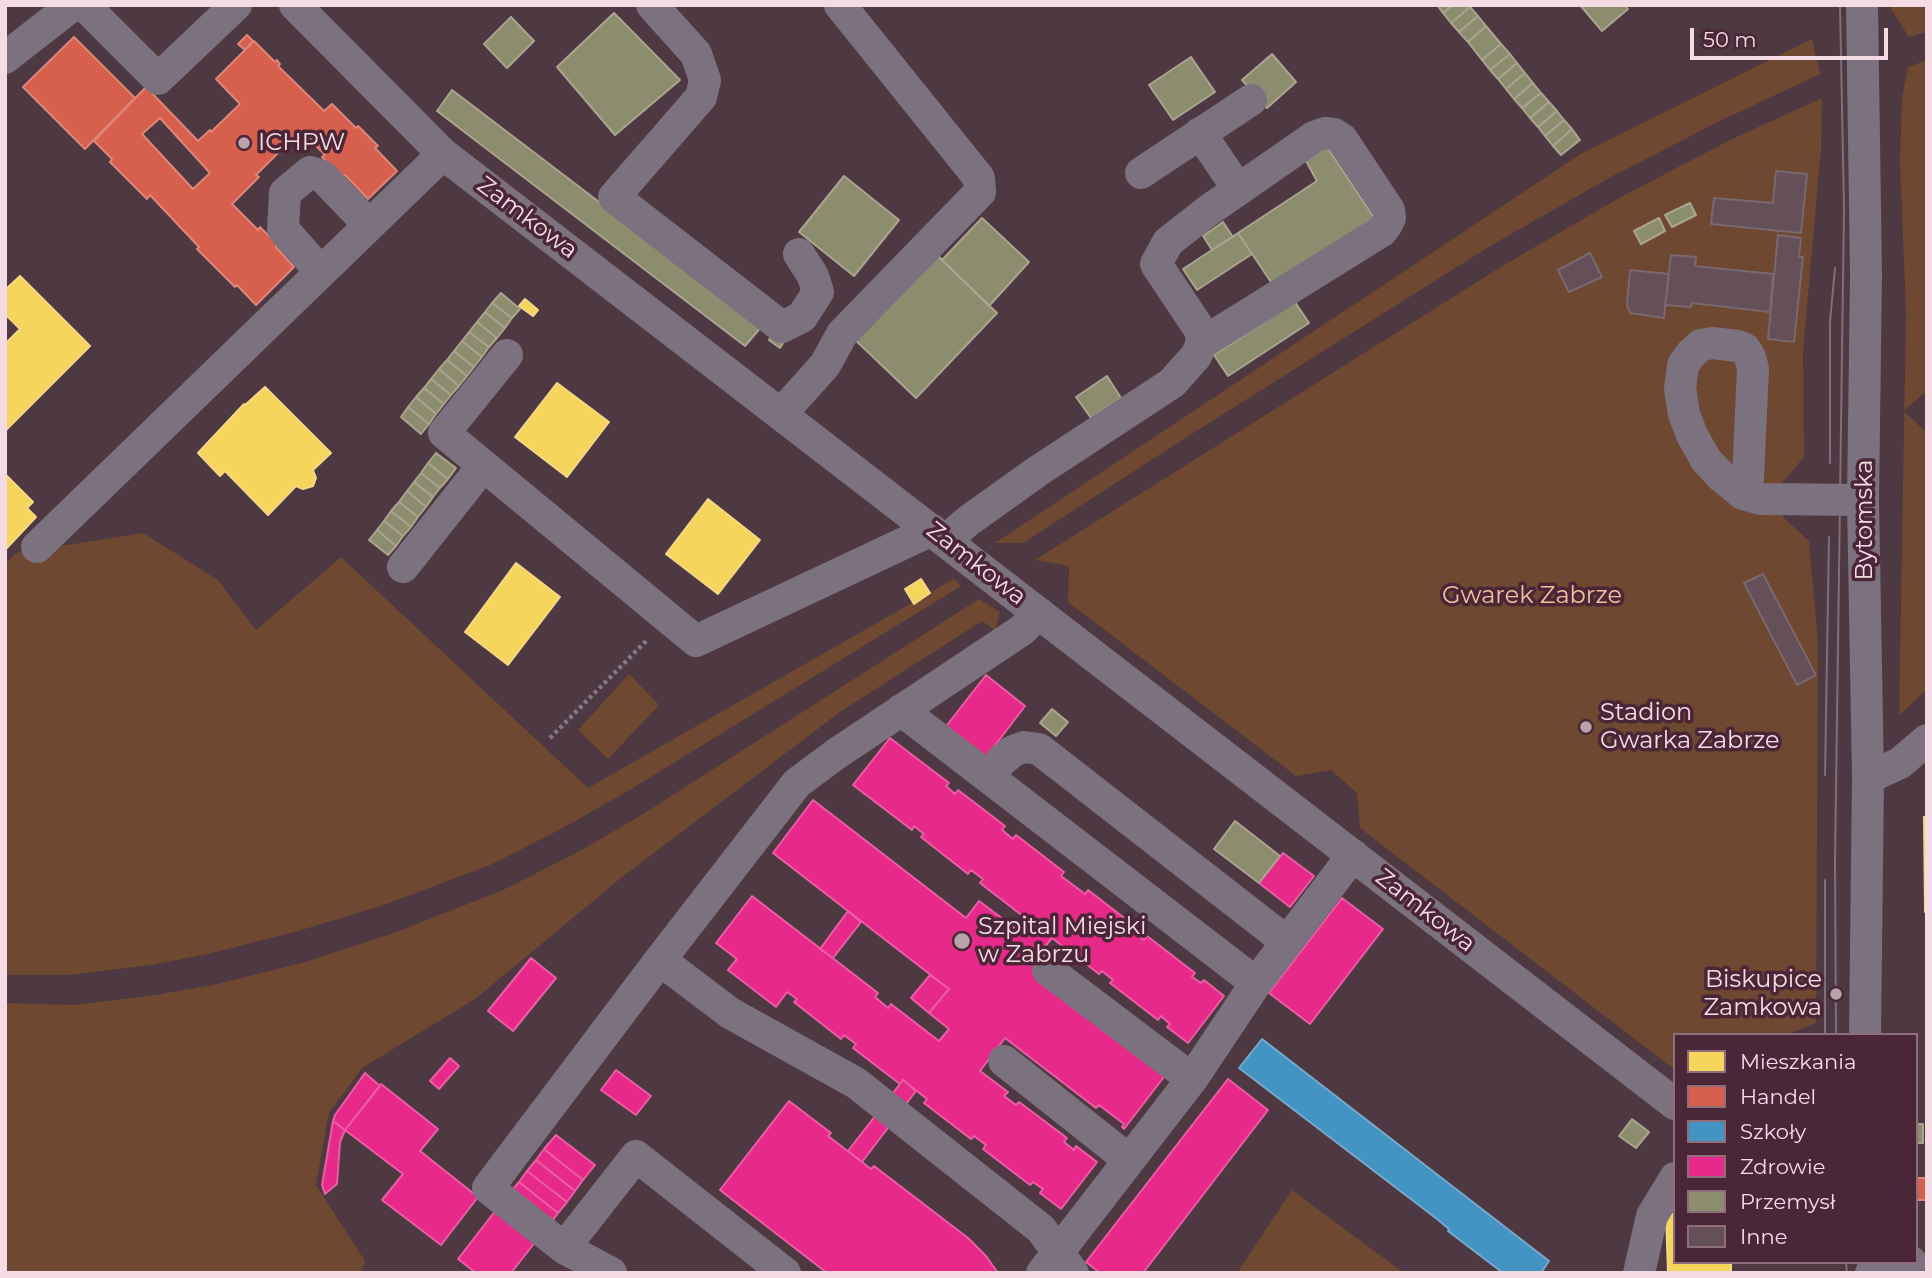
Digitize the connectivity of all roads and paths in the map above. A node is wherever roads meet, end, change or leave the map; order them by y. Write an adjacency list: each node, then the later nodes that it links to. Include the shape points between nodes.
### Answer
1 (73, 5): 8 (street)
2 (84, 5): 3 (street, via 158,79)
3 (236, 5)
4 (295, 5): 11 (street, Zamkowa)
5 (652, 5): 15 (street, via 696,54 705,80 701,97 614,197 782,327 802,317 818,292)
6 (840, 5): 19 (street, via 979,178 980,192 842,334 825,365)
7 (1861, 5): 22 (street, Bytomska, via 1866,275)
8 (5, 58)
9 (1251, 100): 10 (street)
10 (1200, 133): 12 (street); 13 (street)
11 (443, 154): 14 (street); 19 (street, Zamkowa)
12 (1141, 173)
13 (1238, 189): 17 (street, via 1168,242 1156,264 1200,330); 17 (street, via 1314,137 1334,134 1342,139 1391,218 1382,231)
14 (369, 225): 16 (street); 16 (street, via 322,176 310,172 285,193 283,229)
15 (799, 254)
16 (321, 272): 24 (street)
17 (1202, 343): 23 (street, via 1172,383 968,521)
18 (507, 355): 20 (street, via 444,433)
19 (781, 414): 23 (street, Zamkowa)
20 (483, 466): 25 (street); 27 (street)
21 (1743, 494): 22 (street, via 1760,499)
22 (1863, 500): 32 (street, Bytomska)
23 (938, 535): 26 (street, Zamkowa); 27 (street, via 696,641)
24 (37, 547)
25 (403, 567)
26 (1039, 613): 28 (street, via 1022,630); 33 (street, Zamkowa)
27 (669, 619): 29 (path)
28 (901, 710): 31 (street); 35 (street, via 797,783)
29 (550, 738)
30 (1927, 740): 32 (street, via 1900,763)
31 (989, 777): 34 (street, via 1013,751 1039,749); 37 (street)
32 (1868, 778): 38 (street, Bytomska)
33 (1353, 855): 34 (street); 41 (street, Zamkowa)
34 (1287, 942): 37 (street)
35 (660, 960): 44 (street, via 488,1188); 46 (street, via 730,1013 856,1083 1041,1229)
36 (1048, 970): 40 (street)
37 (1256, 983): 40 (street)
38 (1865, 1033)
39 (1004, 1061): 42 (street)
40 (1192, 1079): 42 (street)
41 (1673, 1102)
42 (1129, 1160): 46 (street)
43 (1673, 1181): 49 (street, via 1652,1216)
44 (564, 1248): 47 (street); 48 (street, via 636,1156)
45 (1904, 1264): 50 (street)
46 (1058, 1266)
47 (611, 1273)
48 (785, 1273)
49 (1639, 1273)
50 (1871, 1273)

